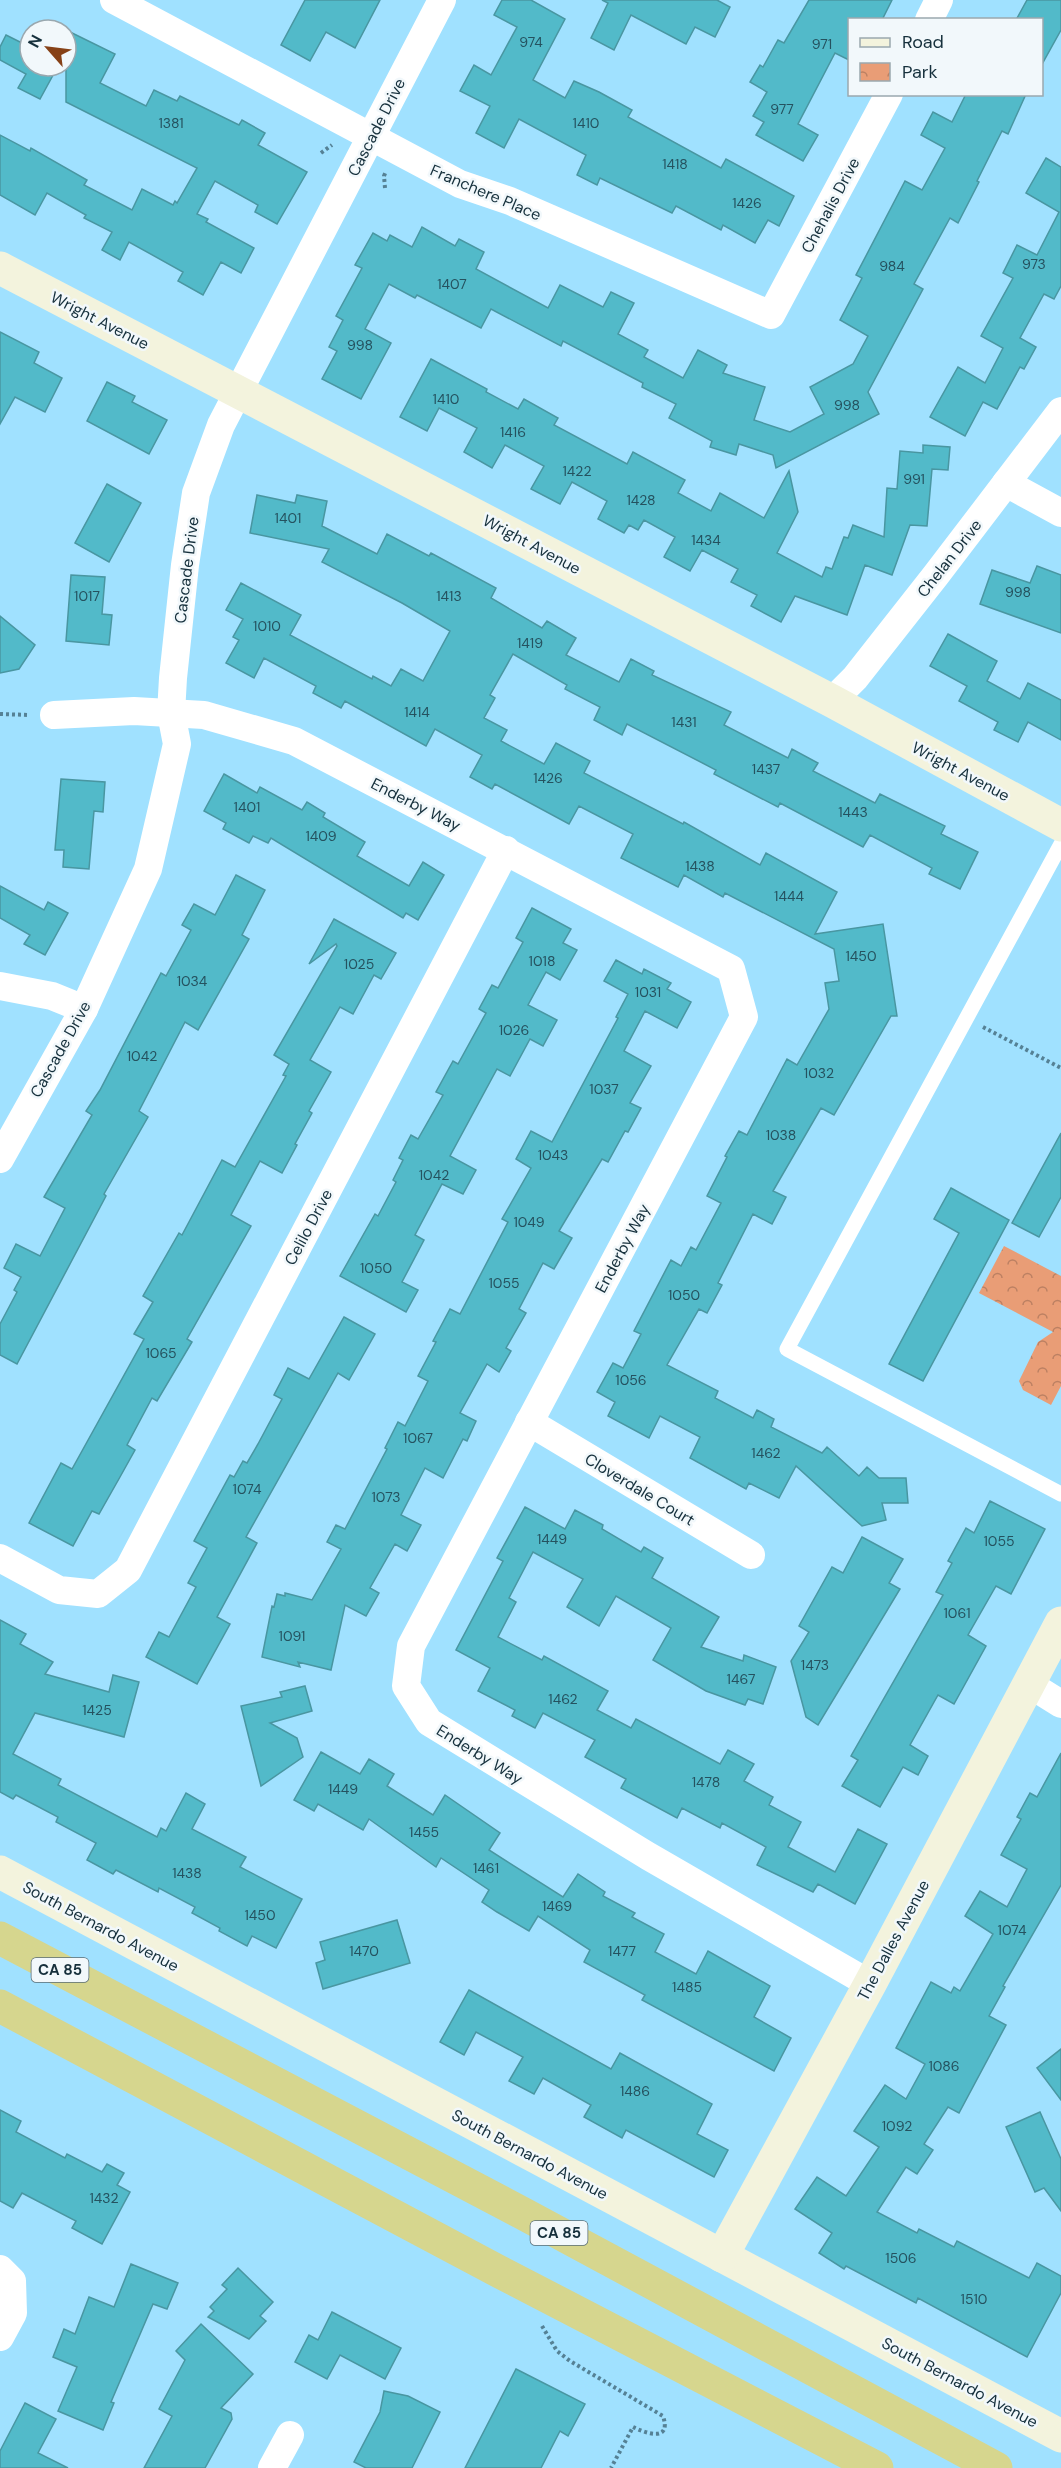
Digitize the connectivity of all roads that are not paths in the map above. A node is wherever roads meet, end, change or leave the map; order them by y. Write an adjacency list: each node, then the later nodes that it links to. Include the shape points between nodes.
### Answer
1 (114, 0): 6 (street, Franchere Place)
2 (442, 0): 6 (street, Cascade Drive)
3 (939, 0): 4 (street)
4 (930, 18)
5 (888, 96): 8 (street, Chehalis Drive)
6 (371, 136): 8 (street, Franchere Place, via 460,184 510,201); 9 (street, Cascade Drive)
7 (0, 268): 9 (street, Wright Avenue)
8 (771, 315)
9 (238, 391): 13 (street, Wright Avenue); 14 (street, Cascade Drive, via 196,493)
10 (1061, 411): 11 (street, Chelan Drive)
11 (1006, 483): 12 (street); 13 (street, Chelan Drive, via 855,678)
12 (1061, 513)
13 (832, 701): 16 (street, Wright Avenue)
14 (171, 713): 15 (street, Enderby Way); 18 (street, Enderby Way, via 204,715 294,741); 20 (street, Cascade Drive, via 177,744 148,869)
15 (54, 715)
16 (1061, 825)
17 (1061, 844): 23 (lane, via 787,1349)
18 (507, 850): 22 (street, Enderby Way, via 731,969 744,1017); 25 (street, Celilo Drive, via 128,1570 98,1594 59,1590)
19 (0, 986): 20 (street, via 52,996)
20 (84, 1009): 21 (street, Cascade Drive)
21 (0, 1159)
22 (529, 1422): 24 (street, Cloverdale Court); 31 (street, Enderby Way, via 411,1647 406,1686 429,1722 648,1856)
23 (1061, 1494)
24 (751, 1555)
25 (0, 1558)
26 (1061, 1623): 27 (street, The Dalles Avenue)
27 (1029, 1684): 28 (street); 31 (street, The Dalles Avenue)
28 (1061, 1704)
29 (0, 1872): 33 (street, South Bernardo Avenue)
30 (0, 1938): 40 (highway, CA 85, via 533,2218)
31 (870, 1984): 33 (street, The Dalles Avenue)
32 (0, 2006): 39 (highway)
33 (722, 2256): 37 (street, South Bernardo Avenue)
34 (0, 2269): 35 (street, via 12,2281 13,2313)
35 (0, 2337)
36 (290, 2435): 38 (street)
37 (1061, 2436)
38 (272, 2468)
39 (877, 2468)
40 (996, 2468)

